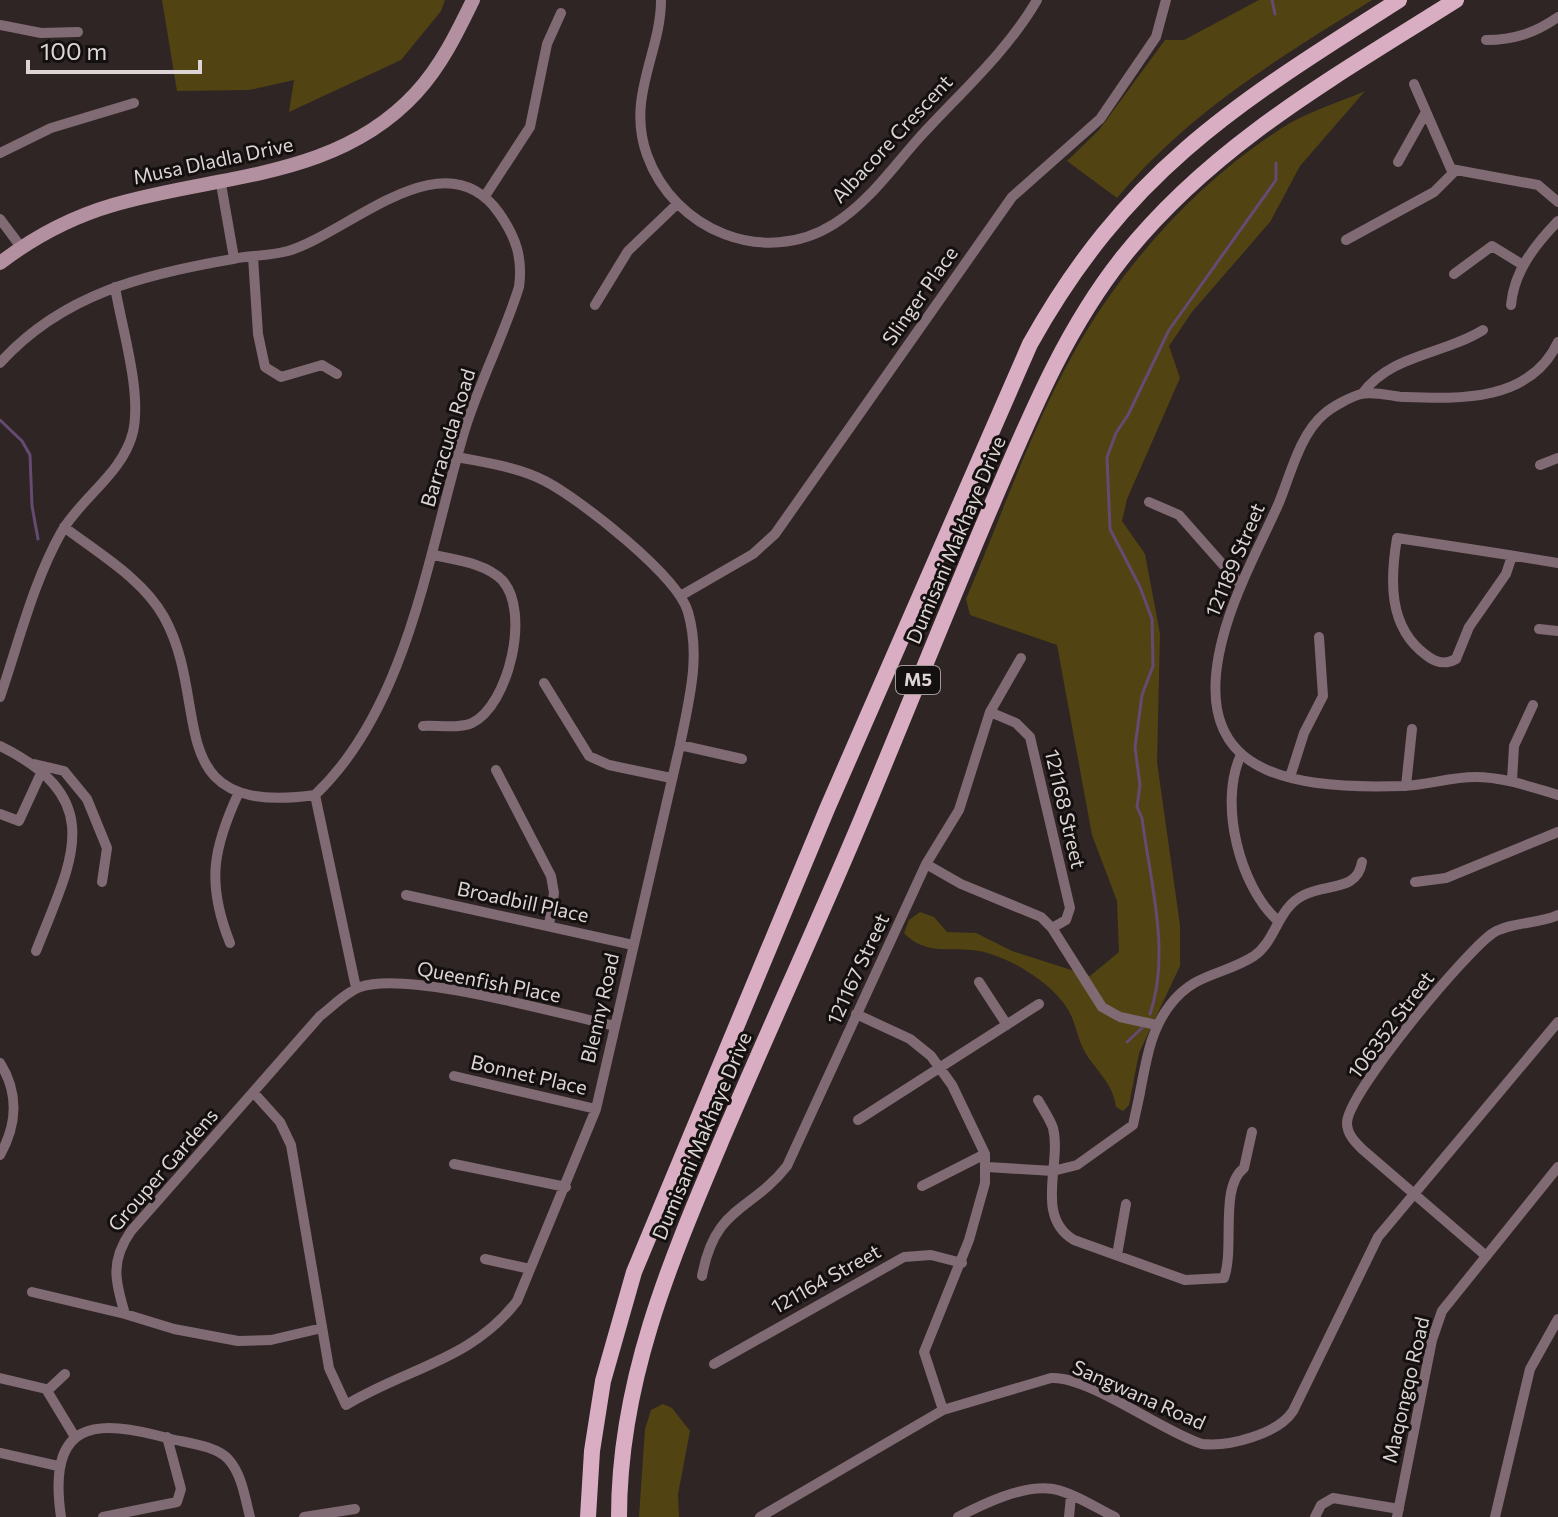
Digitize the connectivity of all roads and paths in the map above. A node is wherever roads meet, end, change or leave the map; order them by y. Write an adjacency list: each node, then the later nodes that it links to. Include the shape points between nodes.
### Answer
1 (473, 0): 18 (street, Musa Dladla Drive, via 436,69 382,122 341,147 294,166)
2 (661, 0): 21 (street, Albacore Crescent, via 641,98 642,126 647,154)
3 (1037, 0): 21 (street, Albacore Crescent, via 988,63 863,201 832,226 787,242 755,243 713,230)
4 (1166, 0): 48 (street, Slinger Place, via 1156,37 1100,119 1012,197 775,534 753,554)
5 (1399, 0): 142 (main road, Dumisani Makhaye Drive / M5, via 1248,97 1183,148 1095,243 1030,344 827,809 634,1272 603,1381)
6 (1456, 0): 143 (main road, Dumisani Makhaye Drive / M5, via 1293,103 1205,170 1126,253 1066,342 664,1276 632,1385)
7 (561, 13): 19 (street, via 547,44 530,127)
8 (1558, 17): 11 (street, via 1512,39)
9 (0, 25): 10 (street, via 41,33)
10 (78, 32)
11 (1486, 40)
12 (1414, 84): 14 (street)
13 (134, 103): 15 (street, via 51,128)
14 (1426, 112): 16 (street); 17 (street, via 1446,162)
15 (0, 153)
16 (1398, 162)
17 (1455, 171): 20 (street, via 1538,185); 24 (street, via 1434,192)
18 (221, 184): 25 (street, Musa Dladla Drive, via 111,205); 27 (street)
19 (485, 196): 26 (street, via 447,184 414,188 305,245); 39 (street, Barracuda Road, via 517,244 521,276)
20 (1558, 202)
21 (676, 205): 32 (street, via 628,251)
22 (0, 219): 25 (street)
23 (1558, 221): 29 (street)
24 (1346, 240)
25 (21, 247): 28 (street, Musa Dladla Drive)
26 (253, 257): 27 (street); 37 (street, via 265,367 281,377 322,365)
27 (234, 258): 31 (street, via 143,276)
28 (0, 263)
29 (1523, 265): 30 (street, via 1492,246); 33 (street)
30 (1454, 274)
31 (115, 287): 36 (street, via 50,318); 43 (street, via 134,395 132,433 114,468)
32 (595, 305)
33 (1511, 305)
34 (1483, 330): 38 (street, via 1390,367)
35 (1558, 342): 38 (street, via 1550,360 1531,377 1487,395)
36 (0, 363)
37 (337, 374)
38 (1362, 394): 47 (street, 121189 Street, via 1324,414 1313,426)
39 (457, 457): 44 (street, Barracuda Road); 48 (street, via 548,482 605,524)
40 (1558, 458): 41 (street)
41 (1540, 465)
42 (1149, 502): 47 (street, via 1179,515)
43 (64, 527): 54 (street, via 42,570); 70 (street, via 155,602 174,638 198,751 212,774)
44 (434, 555): 57 (street, via 501,579 515,603 516,627 500,691 482,716 467,725); 71 (street, Barracuda Road, via 409,634 368,724 348,760)
45 (1512, 556): 45 (street, via 1397,538 1392,587 1399,620 1424,654 1446,663 1458,657 1469,627 1506,574); 46 (street)
46 (1558, 563)
47 (1240, 584): 61 (street, 121189 Street, via 1223,636 1216,690 1219,718)
48 (682, 595): 59 (street, Blenny Road, via 693,631 695,664)
49 (1539, 629): 50 (street)
50 (1558, 631)
51 (1319, 637): 66 (street, via 1323,696)
52 (1021, 658): 56 (street, 121167 Street)
53 (544, 683): 67 (street, via 589,756)
54 (0, 697)
55 (1533, 705): 68 (street, via 1516,740)
56 (990, 712): 76 (street, 121167 Street, via 959,810); 83 (street, 121168 Street, via 1016,723 1030,737 1070,908 1066,920)
57 (423, 726)
58 (1412, 729): 69 (street)
59 (680, 745): 62 (street); 67 (street, Blenny Road)
60 (0, 746): 63 (street)
61 (1240, 757): 66 (street); 81 (street, via 1232,790 1237,838 1256,898)
62 (742, 759)
63 (32, 763): 65 (street); 77 (street, via 64,771 87,799 107,848)
64 (496, 770): 82 (street, via 551,876)
65 (42, 771): 73 (street, via 19,821); 86 (street, via 65,800 74,838 71,860)
66 (1290, 777): 69 (street)
67 (671, 778): 85 (street, Blenny Road)
68 (1512, 781): 69 (street, via 1476,777); 72 (street)
69 (1406, 786)
70 (239, 792): 71 (street, via 275,799); 84 (street, via 215,856 216,889)
71 (315, 795): 88 (street)
72 (1558, 795)
73 (0, 814)
74 (1558, 832): 78 (street, via 1446,878)
75 (1362, 862): 81 (street, via 1354,882 1305,894)
76 (926, 864): 83 (street, via 970,889 1029,910); 90 (street, 121167 Street)
77 (102, 882)
78 (1415, 882)
79 (406, 895): 82 (street, Broadbill Place)
80 (1558, 915): 113 (street, 106352 Street, via 1500,929 1466,957 1378,1067 1348,1115 1354,1141)
81 (1277, 920): 93 (street, via 1263,949 1195,980)
82 (549, 925): 85 (street, Broadbill Place)
83 (1052, 928): 93 (street, via 1102,1007)
84 (230, 943)
85 (633, 945): 94 (street, Blenny Road)
86 (36, 951)
87 (979, 982): 92 (street)
88 (356, 988): 94 (street, Queenfish Place, via 430,986); 99 (street, Grouper Gardens, via 320,1016)
89 (1039, 1004): 92 (street)
90 (856, 1014): 96 (street, via 910,1039); 120 (street, 121167 Street, via 787,1166 727,1216)
91 (1558, 1022): 113 (street, Sangwana Road)
92 (1007, 1025): 96 (street)
93 (1157, 1025): 98 (street)
94 (615, 1026): 102 (street, Blenny Road)
95 (0, 1063): 106 (street, via 11,1084 14,1117)
96 (941, 1067): 103 (street); 105 (street)
97 (454, 1076): 102 (street, Bonnet Place)
98 (1142, 1079): 100 (street); 110 (street, via 1133,1125 1089,1159)
99 (254, 1093): 122 (street, Grouper Gardens, via 119,1249 114,1275); 124 (street, via 280,1122 291,1145)
100 (1139, 1097)
101 (1038, 1100): 110 (street, via 1053,1131)
102 (596, 1109): 112 (street, Blenny Road)
103 (858, 1120)
104 (1252, 1132): 115 (street, via 1230,1198 1231,1251 1221,1279 1185,1280)
105 (985, 1154): 108 (street); 111 (street)
106 (0, 1155)
107 (454, 1164): 112 (street)
108 (987, 1167): 110 (street); 118 (street)
109 (1558, 1167): 116 (street, Maqongqo Road)
110 (1053, 1171): 115 (street, via 1050,1187 1063,1232)
111 (922, 1186)
112 (566, 1187): 119 (street, Blenny Road)
113 (1414, 1190): 116 (street, 106352 Street); 129 (street, Sangwana Road, via 1372,1247 1293,1411 1274,1429 1217,1445 1202,1444 1056,1378)
114 (1126, 1204): 115 (street)
115 (1117, 1255)
116 (1485, 1255): 137 (street, Maqongqo Road, via 1437,1324)
117 (485, 1259): 119 (street)
118 (962, 1263): 125 (street, 121164 Street, via 931,1255 904,1257); 129 (street, via 924,1352)
119 (530, 1269): 124 (street, Blenny Road, via 517,1301 487,1335 346,1405 329,1368)
120 (702, 1276)
121 (32, 1292): 122 (street)
122 (125, 1314): 124 (street, via 238,1341 260,1342)
123 (1558, 1319): 149 (street, via 1530,1369)
124 (322, 1328)
125 (714, 1364)
126 (65, 1374): 128 (street)
127 (0, 1378): 128 (street)
128 (48, 1390): 130 (street)
129 (943, 1410): 144 (street, Sangwana Road)
130 (75, 1437): 131 (street, via 107,1425); 133 (street)
131 (167, 1437): 139 (street, via 181,1489 177,1502); 140 (street, via 228,1458 238,1473)
132 (0, 1453): 133 (street)
133 (58, 1466): 138 (street)
134 (1071, 1496): 136 (street, via 1053,1489 1027,1491); 146 (street); 147 (street)
135 (355, 1509): 141 (street)
136 (972, 1513): 145 (street)
137 (1398, 1513): 148 (street, via 1333,1498)
138 (61, 1517)
139 (103, 1517)
140 (250, 1517)
141 (304, 1517)
142 (588, 1517)
143 (619, 1517)
144 (760, 1517)
145 (958, 1517)
146 (1069, 1517)
147 (1115, 1517)
148 (1315, 1517)
149 (1495, 1517)

